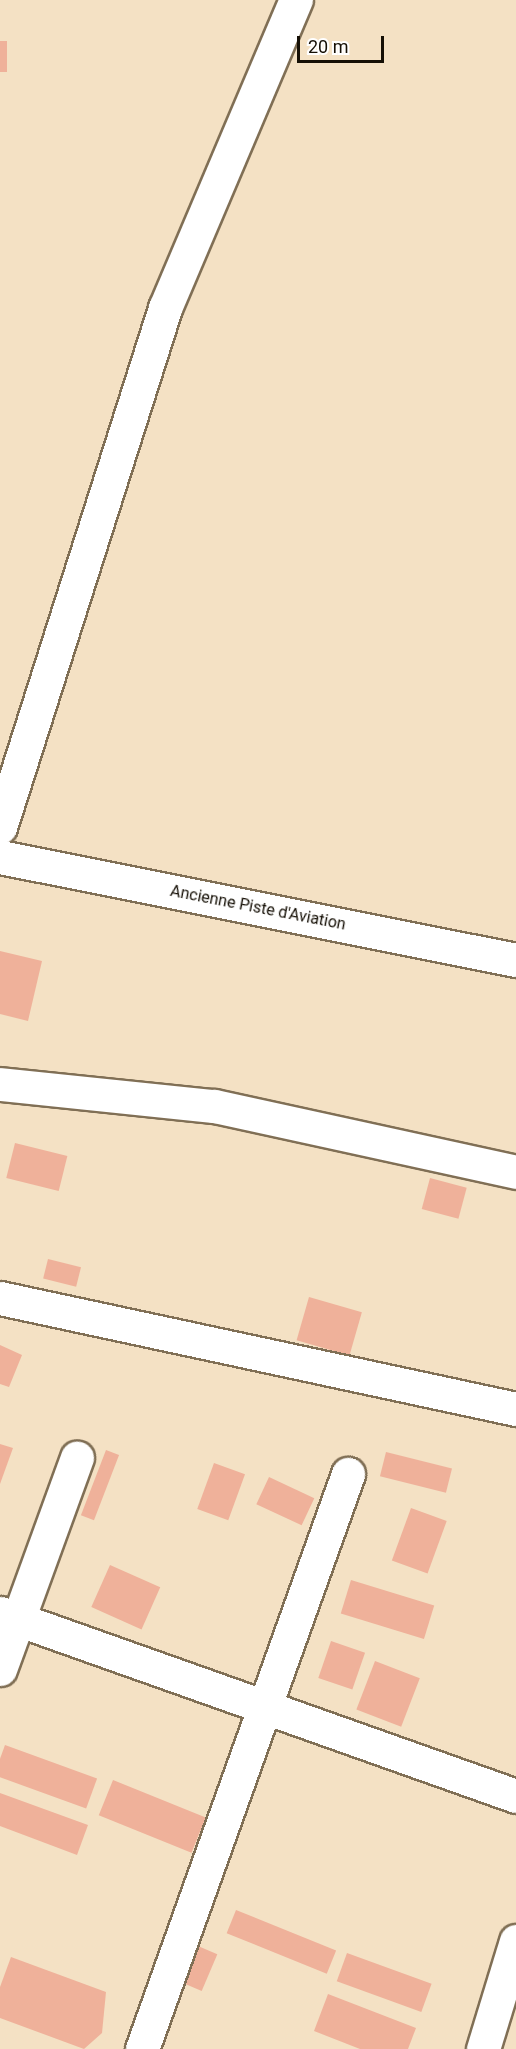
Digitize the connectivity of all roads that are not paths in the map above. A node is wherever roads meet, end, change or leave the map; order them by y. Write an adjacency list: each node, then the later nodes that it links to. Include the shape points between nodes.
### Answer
1 (296, 0): 2 (street, via 165,308)
2 (0, 827)
3 (0, 857): 4 (street, Ancienne Piste d'Aviation)
4 (516, 960)
5 (0, 1084): 6 (street, via 214,1106)
6 (516, 1172)
7 (0, 1298): 8 (street)
8 (516, 1409)
9 (77, 1458): 11 (street)
10 (348, 1474): 13 (street)
11 (9, 1616): 12 (street); 13 (street)
12 (0, 1669)
13 (267, 1705): 14 (street); 16 (street)
14 (516, 1796)
15 (516, 1941): 17 (street)
16 (142, 2049)
17 (483, 2049)

